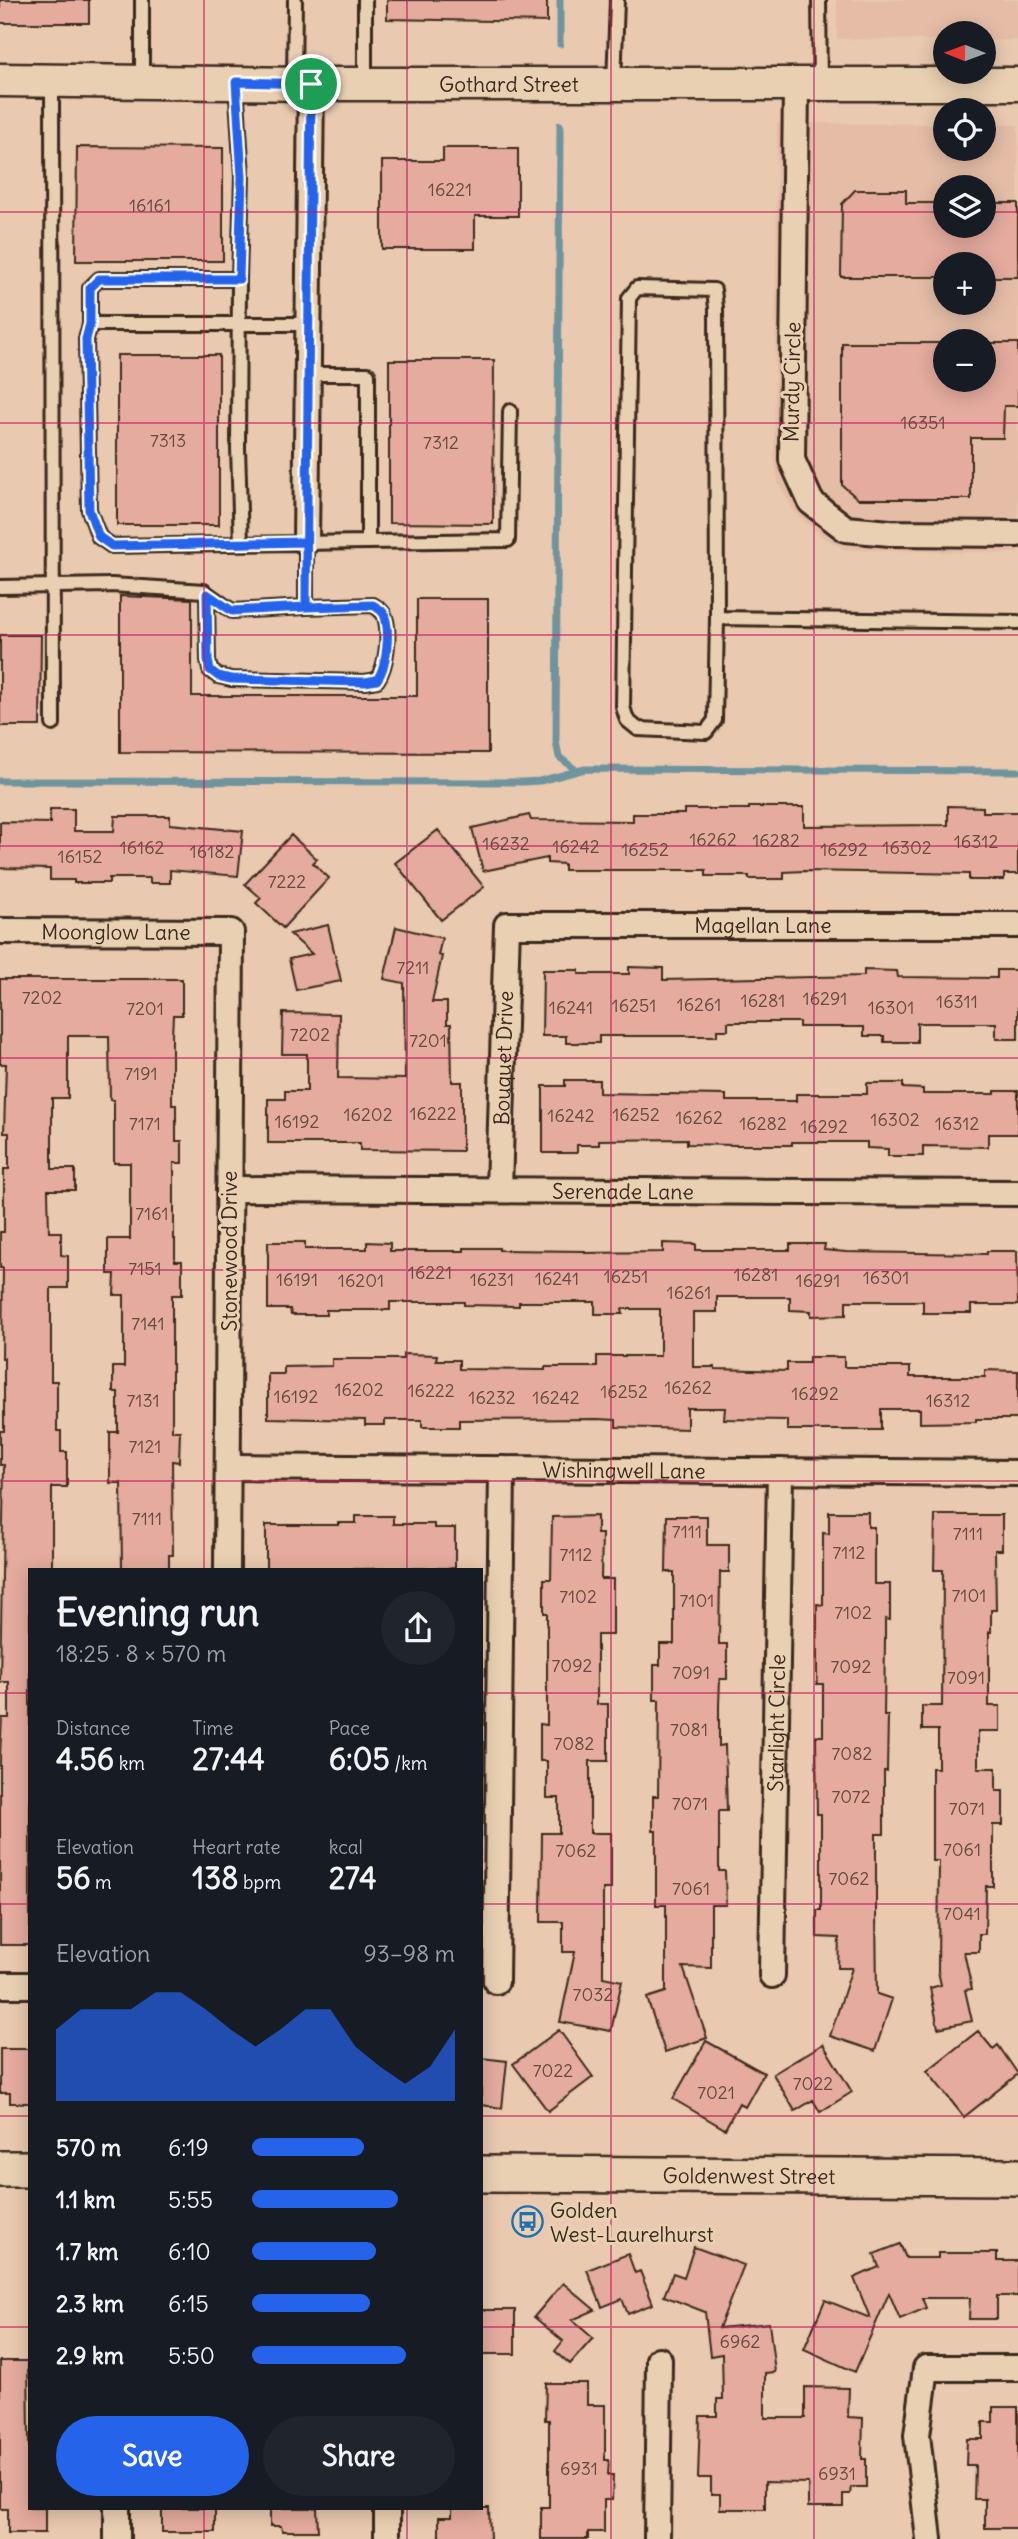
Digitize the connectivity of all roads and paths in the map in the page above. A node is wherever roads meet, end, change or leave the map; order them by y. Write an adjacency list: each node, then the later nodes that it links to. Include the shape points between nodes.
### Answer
1 (142, 0): 8 (lane)
2 (295, 0): 10 (lane)
3 (365, 0): 11 (lane)
4 (617, 0): 12 (lane)
5 (819, 0): 13 (lane)
6 (0, 80): 7 (street, Gothard Street)
7 (52, 81): 8 (street, Gothard Street); 25 (lane)
8 (142, 82): 9 (street, Gothard Street)
9 (236, 82): 10 (street, Gothard Street); 15 (lane, via 242,177)
10 (303, 84): 11 (street, Gothard Street); 18 (street)
11 (365, 84): 12 (street, Gothard Street)
12 (614, 84): 13 (street, Gothard Street)
13 (808, 84): 14 (street, Gothard Street); 21 (street, Murdy Circle, via 792,460 811,502 846,530)
14 (1018, 84)
15 (239, 279): 16 (lane, via 99,279 90,288); 17 (lane)
16 (90, 324): 17 (lane); 24 (lane, via 86,339 89,510 99,537 112,546)
17 (239, 324): 18 (lane); 24 (lane)
18 (308, 324): 19 (street)
19 (308, 374): 22 (lane, via 368,374); 23 (street)
20 (510, 411): 22 (lane, via 508,540)
21 (1018, 534)
22 (368, 541): 23 (lane)
23 (306, 542): 24 (lane); 28 (lane)
24 (241, 544)
25 (54, 586): 26 (lane); 27 (lane); 31 (lane)
26 (0, 587)
27 (207, 594): 28 (lane, via 232,611); 28 (lane, via 208,660 210,670 218,676 377,680 386,656 385,616 380,609 373,605)
28 (306, 607)
29 (717, 618): 29 (lane, via 715,720 711,728 706,732 638,729 627,720 623,707 629,298 637,288 714,290); 30 (lane)
30 (1018, 622)
31 (53, 724)
32 (507, 925): 33 (street, Magellan Lane); 37 (street, Bouquet Drive)
33 (1018, 925)
34 (0, 931): 35 (street, Moonglow Lane)
35 (231, 932): 36 (street, Stonewood Drive)
36 (229, 1189): 37 (street, Serenade Lane); 39 (street, Stonewood Drive)
37 (499, 1189): 38 (street, Serenade Lane)
38 (1018, 1193)
39 (228, 1467): 40 (street, Wishingwell Lane); 43 (street, Stonewood Drive)
40 (502, 1469): 41 (street, Wishingwell Lane); 45 (street)
41 (780, 1471): 42 (street, Wishingwell Lane); 44 (street, Starlight Circle)
42 (1018, 1473)
43 (227, 1568)
44 (772, 1975)
45 (496, 1981)
46 (0, 1985): 47 (street)
47 (28, 1985)
48 (0, 2169): 49 (main road)
49 (28, 2169)
50 (483, 2174): 51 (main road, Goldenwest Street)
51 (1018, 2177)
52 (659, 2360): 58 (street)
53 (1018, 2368): 59 (street, via 926,2368 917,2435)
54 (117, 2510): 56 (street)
55 (387, 2510): 57 (street)
56 (117, 2539)
57 (387, 2539)
58 (657, 2539)
59 (929, 2539)

